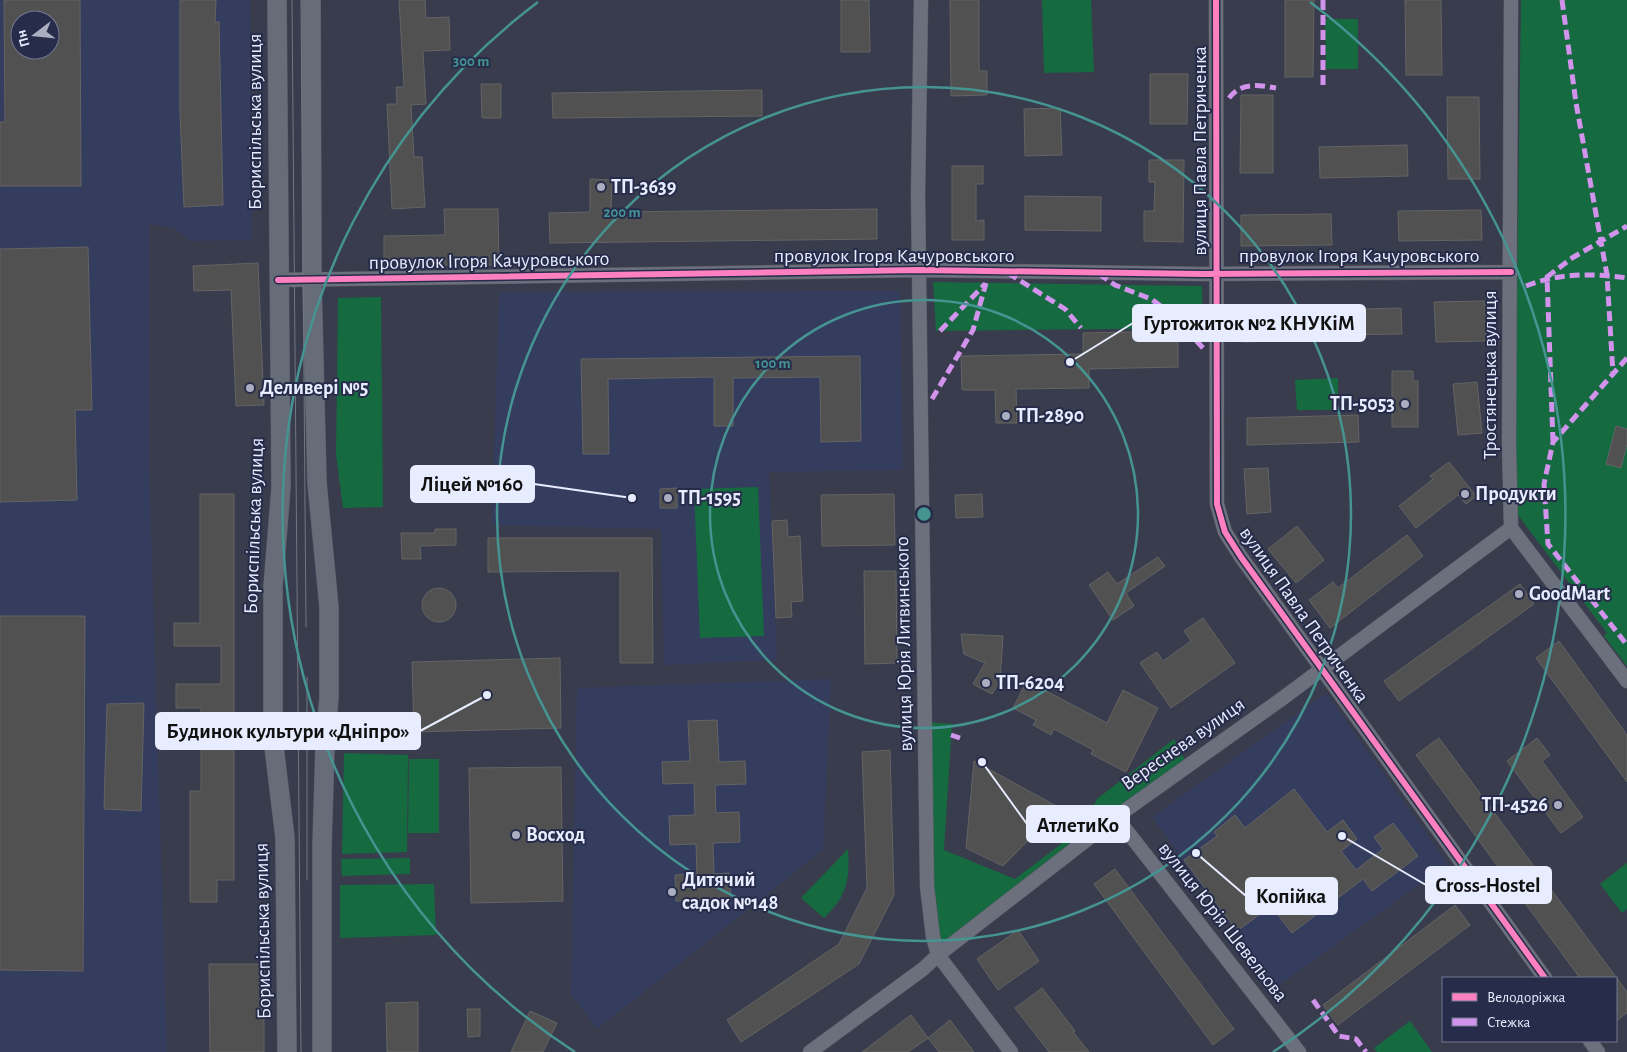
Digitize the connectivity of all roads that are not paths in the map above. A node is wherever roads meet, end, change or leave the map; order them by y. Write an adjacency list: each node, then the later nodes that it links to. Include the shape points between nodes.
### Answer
1 (277, 0): 9 (main road, Бориспільська вулиця)
2 (311, 0): 10 (main road)
3 (920, 0): 6 (street, вулиця Юрія Литвинського)
4 (1216, 0): 8 (street, вулиця Павла Петриченка)
5 (1511, 0): 7 (street, Тростянецька вулиця)
6 (919, 270): 8 (street, провулок Ігоря Качуровського); 10 (street, провулок Ігоря Качуровського); 15 (street, вулиця Юрія Литвинського, via 928,886 932,937)
7 (1511, 272): 8 (street, провулок Ігоря Качуровського); 11 (street, Тростянецька вулиця)
8 (1216, 273): 12 (street, вулиця Павла Петриченка, via 1217,504 1225,532)
9 (278, 280): 10 (street, провулок Ігоря Качуровського); 17 (main road, Бориспільська вулиця, via 281,487 273,587 273,738 285,838)
10 (312, 280): 18 (main road, via 317,483 329,616 322,846)
11 (1511, 528): 12 (street, Вереснева вулиця); 13 (street)
12 (1320, 668): 14 (street, Вереснева вулиця); 16 (street, вулиця Павла Петриченка)
13 (1627, 680)
14 (1116, 817): 15 (street, Вереснева вулиця); 21 (street, вулиця Юрія Шевельова)
15 (938, 955): 19 (street, Вереснева вулиця); 20 (street, вулиця Юрія Литвинського)
16 (1544, 977)
17 (287, 1052)
18 (322, 1052)
19 (810, 1052)
20 (1011, 1052)
21 (1299, 1052)

